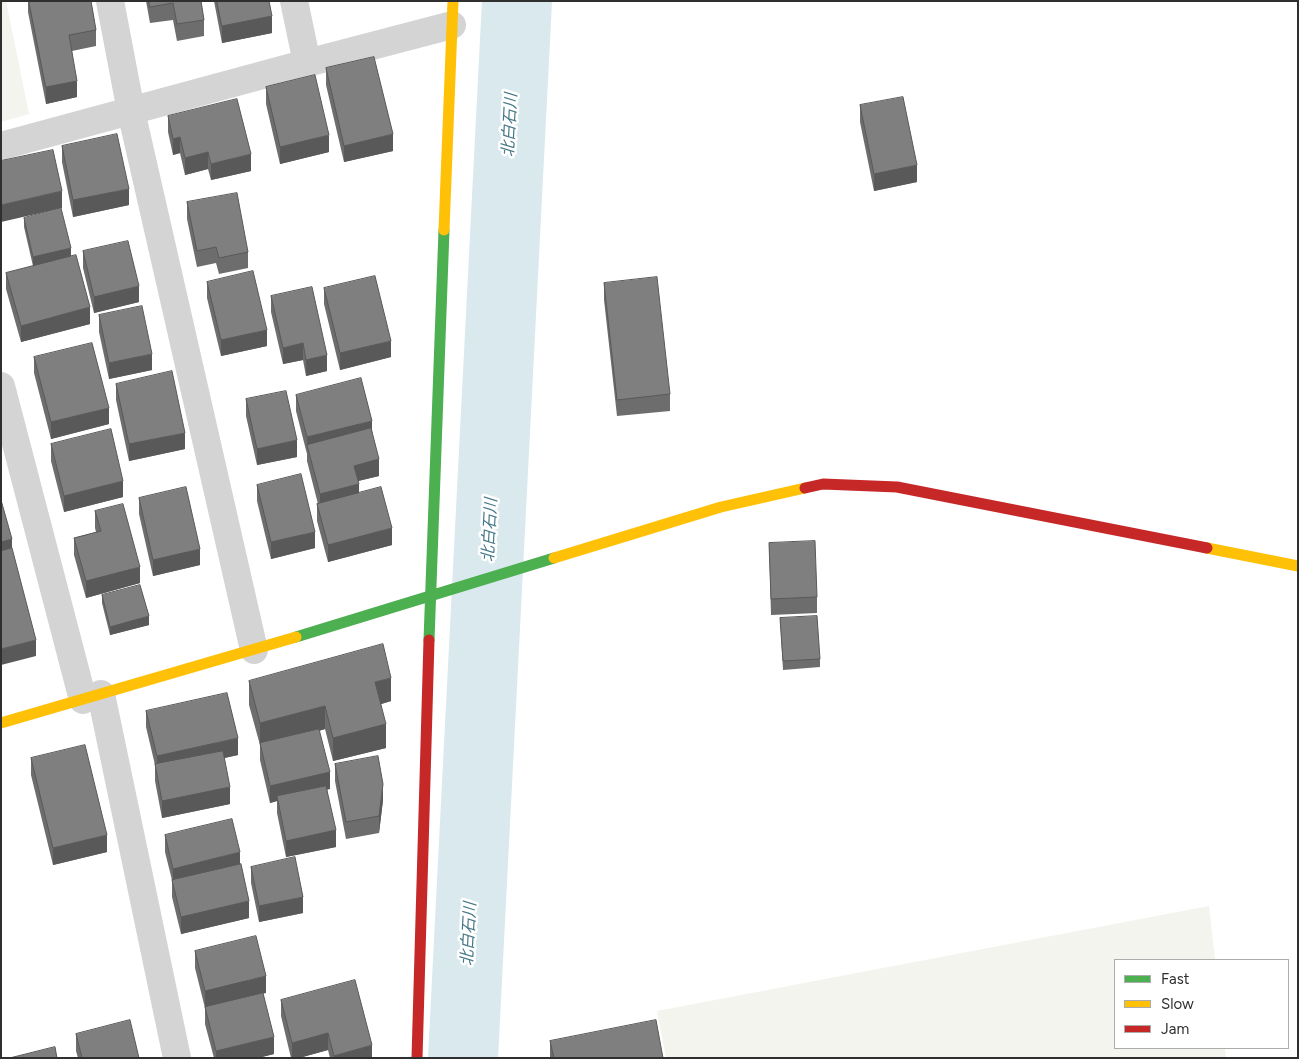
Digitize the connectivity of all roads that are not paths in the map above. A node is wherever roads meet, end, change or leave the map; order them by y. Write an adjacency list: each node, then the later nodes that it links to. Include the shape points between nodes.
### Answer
1 (110, 1): 5 (street)
2 (294, 1): 4 (street)
3 (452, 13): 4 (street); 9 (street)
4 (307, 62): 5 (street)
5 (131, 111): 6 (street); 10 (street)
6 (1, 146)
7 (1, 386): 11 (street)
8 (1298, 566): 9 (street, via 897,488 823,484 721,507)
9 (430, 595): 10 (street); 14 (street)
10 (254, 650): 11 (street)
11 (92, 697): 12 (street); 13 (street)
12 (1, 723)
13 (177, 1058)
14 (417, 1058)

